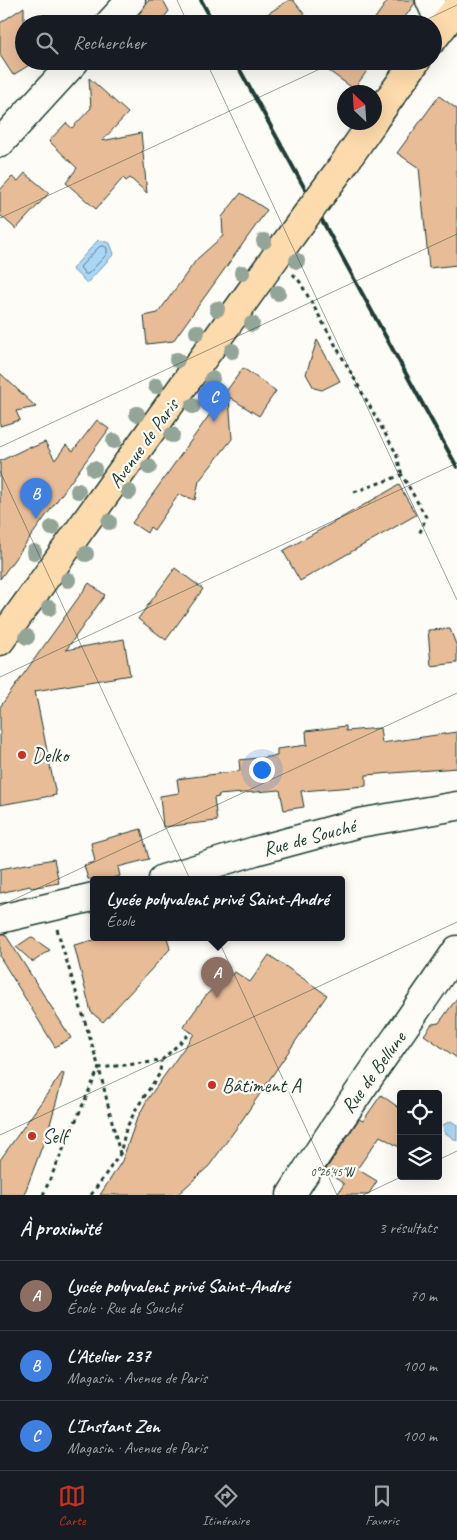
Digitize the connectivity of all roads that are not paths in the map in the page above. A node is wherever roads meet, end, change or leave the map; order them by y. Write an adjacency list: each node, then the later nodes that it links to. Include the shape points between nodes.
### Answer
1 (131, 0): 3 (street)
2 (430, 0): 4 (street)
3 (117, 15)
4 (439, 15)
5 (67, 70): 9 (street)
6 (410, 70): 7 (main road, Avenue de Paris)
7 (382, 110)
8 (368, 130): 10 (main road, Avenue de Paris, bridge)
9 (0, 143)
10 (0, 641)
11 (457, 806): 12 (street, Rue de Souché, via 359,823)
12 (173, 876)
13 (90, 898): 14 (street)
14 (0, 919)
15 (457, 950): 16 (street, Rue de Bellune, via 325,1140)
16 (291, 1195)

